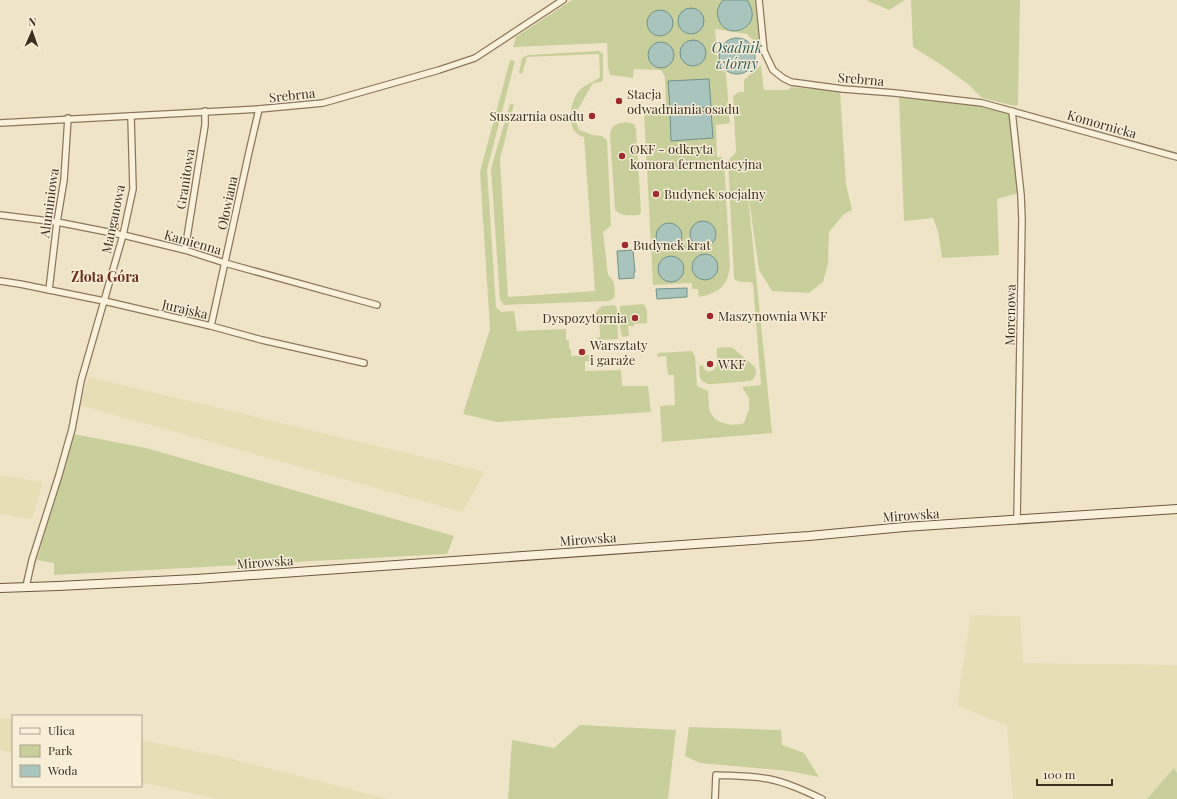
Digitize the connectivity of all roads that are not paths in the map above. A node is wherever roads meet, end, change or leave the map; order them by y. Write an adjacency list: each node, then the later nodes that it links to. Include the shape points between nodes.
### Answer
1 (563, 0): 3 (street, Srebrna, via 475,58 323,103)
2 (759, 0): 5 (street, Srebrna, via 764,51 773,70 791,82 982,103)
3 (259, 109): 4 (street, Srebrna); 15 (street, Ołowiana)
4 (205, 111): 7 (street, Srebrna); 14 (street, Granitowa)
5 (1012, 111): 6 (street, Srebrna); 23 (street, Morenowa, via 1022,220)
6 (1021, 113): 10 (street, Komornicka)
7 (131, 116): 8 (street, Srebrna); 13 (street, Manganowa, via 133,189)
8 (68, 118): 9 (street, Srebrna); 12 (street, Aluminiowa, via 64,180)
9 (0, 123)
10 (1177, 157)
11 (0, 215): 12 (street, Kamienna)
12 (57, 222): 13 (street, Kamienna); 17 (street, Aluminiowa)
13 (123, 235): 14 (street, Kamienna); 18 (street, Manganowa)
14 (185, 250): 15 (street, Kamienna)
15 (225, 263): 19 (street, Kamienna); 20 (street, Ołowiana)
16 (0, 281): 17 (street, Jurajska)
17 (49, 290): 18 (street, Jurajska)
18 (104, 301): 20 (street, Jurajska); 24 (street, Manganowa, via 81,381 72,429 32,560)
19 (377, 304)
20 (211, 326): 21 (street, Jurajska)
21 (364, 362)
22 (1177, 509): 23 (street, Mirowska)
23 (1017, 520): 24 (street, Mirowska, via 226,577)
24 (27, 587): 25 (street, Mirowska)
25 (0, 588)
26 (715, 799): 27 (street, via 716,775 770,779)
27 (822, 799)

